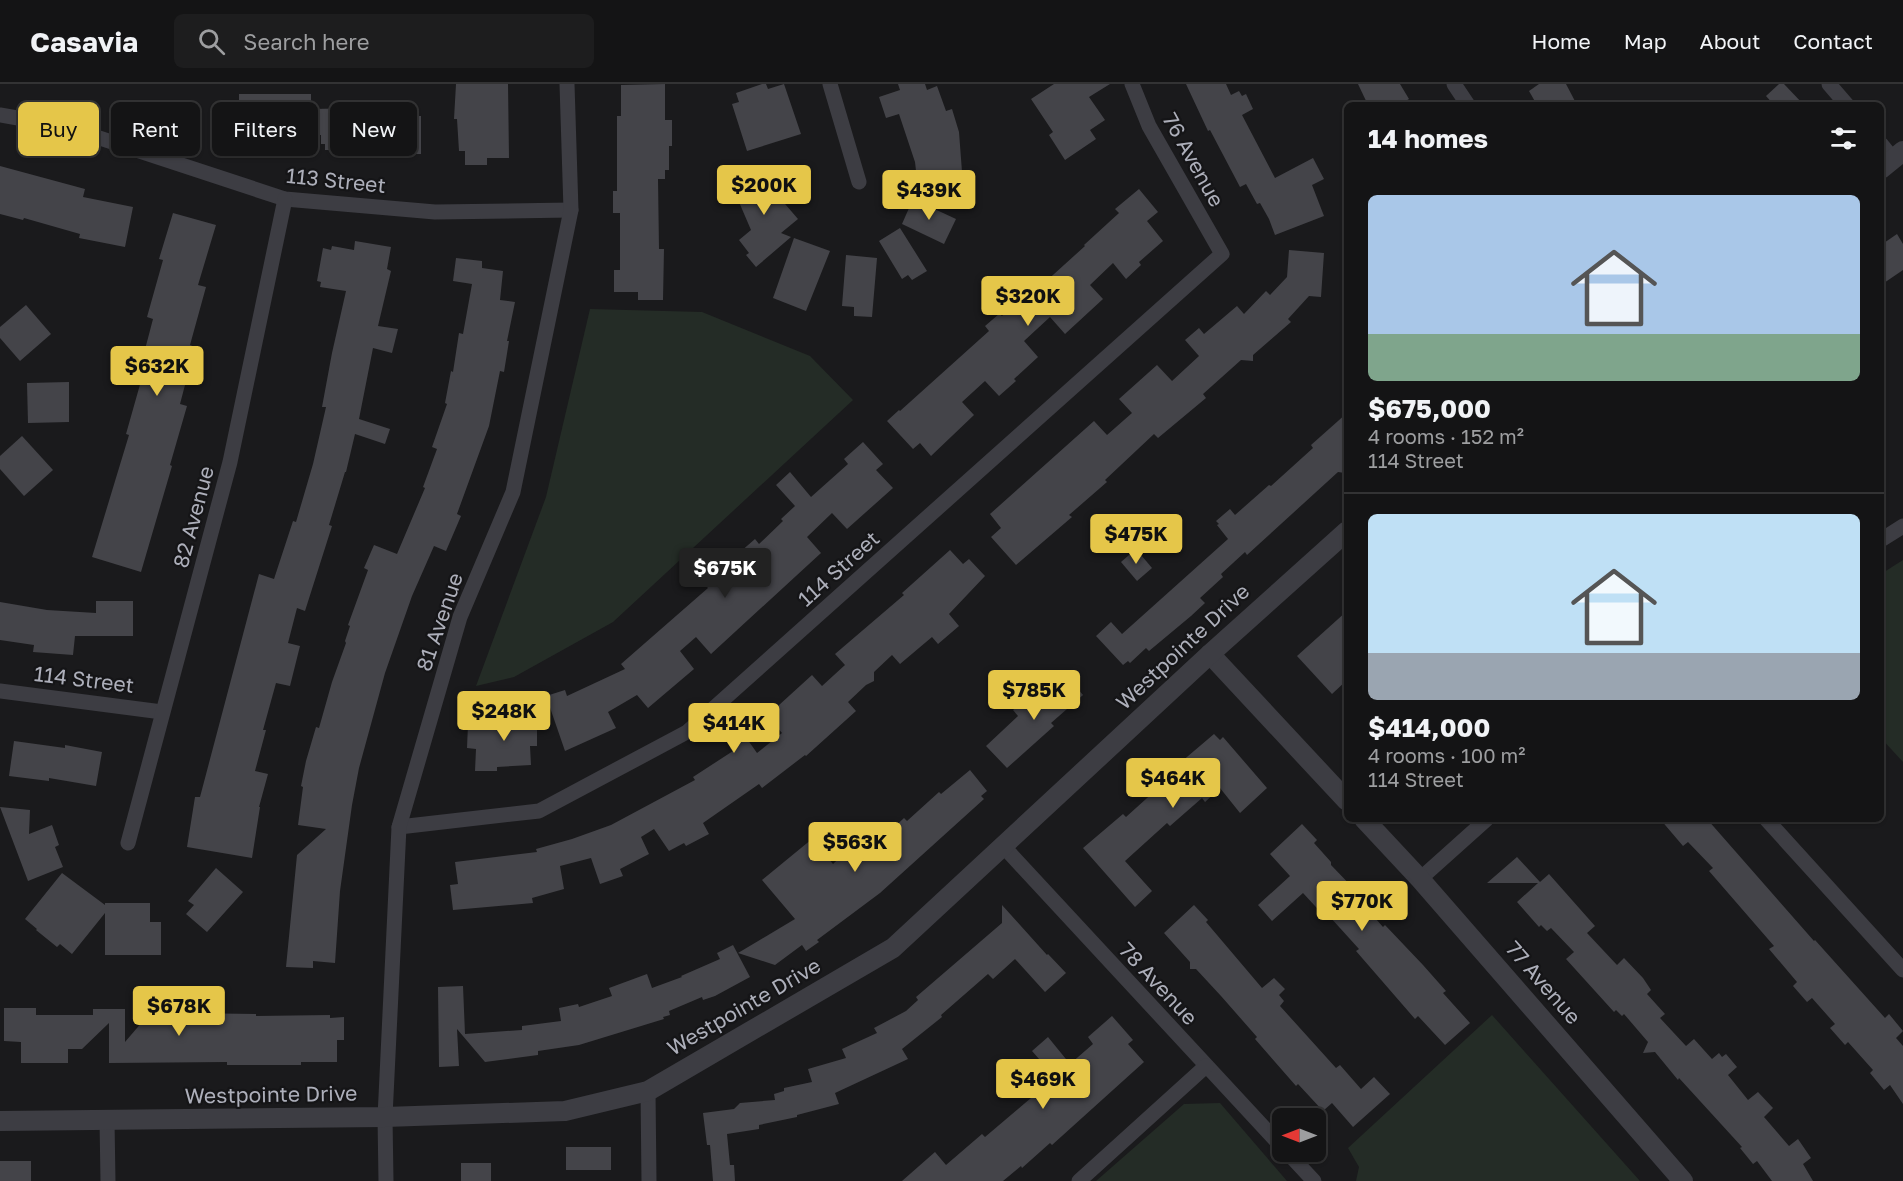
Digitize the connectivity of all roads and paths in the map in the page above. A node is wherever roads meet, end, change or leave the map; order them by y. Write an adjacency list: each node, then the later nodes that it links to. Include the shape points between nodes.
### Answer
1 (567, 84): 11 (street, 81 Avenue)
2 (830, 84): 9 (street)
3 (1132, 84): 12 (street, 76 Avenue, via 1149,126)
4 (1455, 84): 6 (street)
5 (1828, 84): 7 (street)
6 (1466, 102)
7 (1844, 102)
8 (0, 116): 10 (street, 113 Street, via 63,126)
9 (859, 182)
10 (285, 199): 11 (street, 113 Street, via 435,212); 18 (street, 82 Avenue, via 230,462)
11 (571, 210): 23 (street, 81 Avenue, via 513,492 460,617)
12 (1222, 254): 23 (street, 114 Street, via 687,732 539,811)
13 (1903, 526): 15 (street)
14 (1344, 534): 16 (street, Westpointe Drive)
15 (1884, 538)
16 (1210, 654): 19 (street); 25 (street, Westpointe Drive)
17 (0, 691): 18 (street, 114 Street)
18 (162, 712): 24 (street, 82 Avenue)
19 (1344, 798)
20 (1367, 822): 26 (street, 77 Avenue)
21 (1484, 822): 26 (street)
22 (1769, 822): 27 (street)
23 (399, 827): 30 (street, 81 Avenue)
24 (128, 843)
25 (1004, 847): 28 (street, 78 Avenue); 29 (street, Westpointe Drive, via 893,948)
26 (1420, 879): 40 (street, 77 Avenue)
27 (1903, 970)
28 (1206, 1066): 33 (street, 78 Avenue); 38 (street)
29 (648, 1091): 30 (street, Westpointe Drive, via 565,1111); 37 (street)
30 (385, 1118): 31 (street, Westpointe Drive); 36 (street, 81 Avenue)
31 (107, 1120): 32 (street, Westpointe Drive); 35 (street)
32 (0, 1121)
33 (1272, 1136)
34 (1296, 1162): 39 (street)
35 (108, 1181)
36 (386, 1181)
37 (649, 1181)
38 (1079, 1181)
39 (1314, 1181)
40 (1683, 1181)

